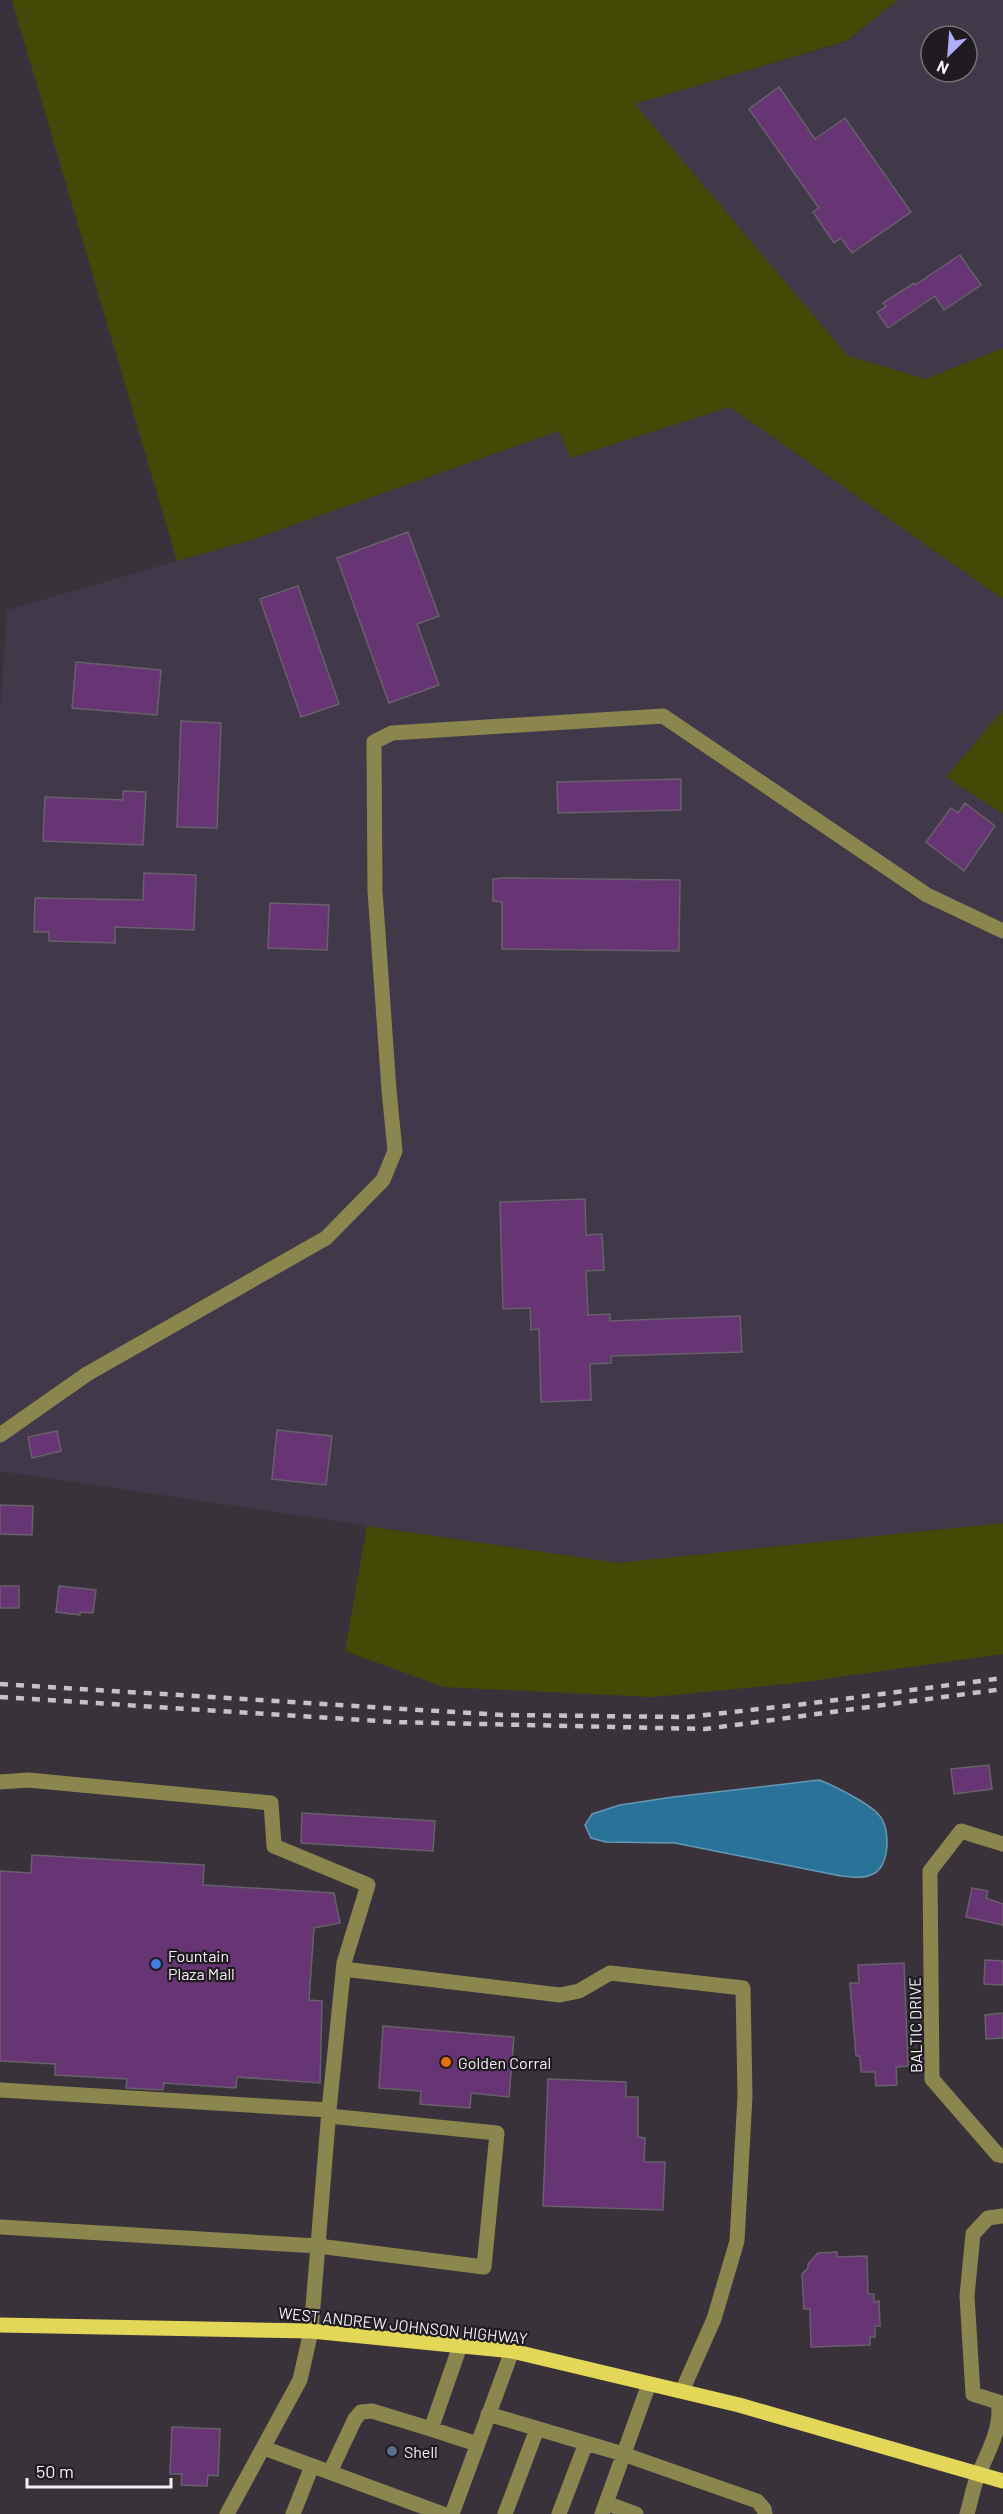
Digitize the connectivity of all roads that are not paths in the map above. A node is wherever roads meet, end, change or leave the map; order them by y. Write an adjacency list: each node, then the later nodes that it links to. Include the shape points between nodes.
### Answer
1 (1003, 931): 2 (street, via 927,896 663,716 392,733 374,742 375,891 395,1151 384,1180 326,1238 87,1374)
2 (0, 1435)
3 (0, 1782): 5 (street, via 28,1779 271,1803 274,1846 368,1885)
4 (1003, 1845): 8 (street, BALTIC DRIVE, via 961,1831 930,1871 932,2079)
5 (343, 1969): 7 (street); 17 (street, via 560,1995 579,1990 610,1973 743,1988 745,2096 737,2241 714,2319)
6 (0, 2090): 7 (street)
7 (329, 2113): 11 (street); 11 (street, via 497,2133 484,2267)
8 (1001, 2155)
9 (1003, 2216): 27 (street, via 988,2218 973,2234 967,2296 973,2394 998,2402 1001,2410 992,2448)
10 (0, 2227): 11 (street)
11 (318, 2246): 13 (street)
12 (0, 2325): 13 (main road, WEST ANDREW JOHNSON HIGHWAY)
13 (310, 2331): 14 (main road, WEST ANDREW JOHNSON HIGHWAY); 23 (street, via 300,2380)
14 (460, 2346): 15 (main road, WEST ANDREW JOHNSON HIGHWAY); 19 (street)
15 (512, 2351): 16 (main road, WEST ANDREW JOHNSON HIGHWAY); 18 (street)
16 (649, 2384): 17 (main road, WEST ANDREW JOHNSON HIGHWAY); 24 (street)
17 (682, 2391): 27 (main road, WEST ANDREW JOHNSON HIGHWAY)
18 (488, 2415): 20 (street); 22 (street)
19 (431, 2428): 22 (street); 26 (street, via 372,2411 361,2412)
20 (537, 2429): 21 (street); 34 (street)
21 (586, 2443): 24 (street); 35 (street)
22 (477, 2444): 33 (street)
23 (264, 2448): 25 (street); 30 (street)
24 (623, 2454): 29 (street); 37 (street, via 757,2501)
25 (312, 2466): 26 (street); 31 (street)
26 (330, 2472): 32 (street)
27 (978, 2474): 28 (main road, WEST ANDREW JOHNSON HIGHWAY); 38 (street)
28 (1003, 2481)
29 (604, 2508): 36 (street)
30 (227, 2514)
31 (293, 2514)
32 (443, 2514)
33 (452, 2514)
34 (505, 2514)
35 (559, 2514)
36 (636, 2514)
37 (765, 2514)
38 (966, 2514)

